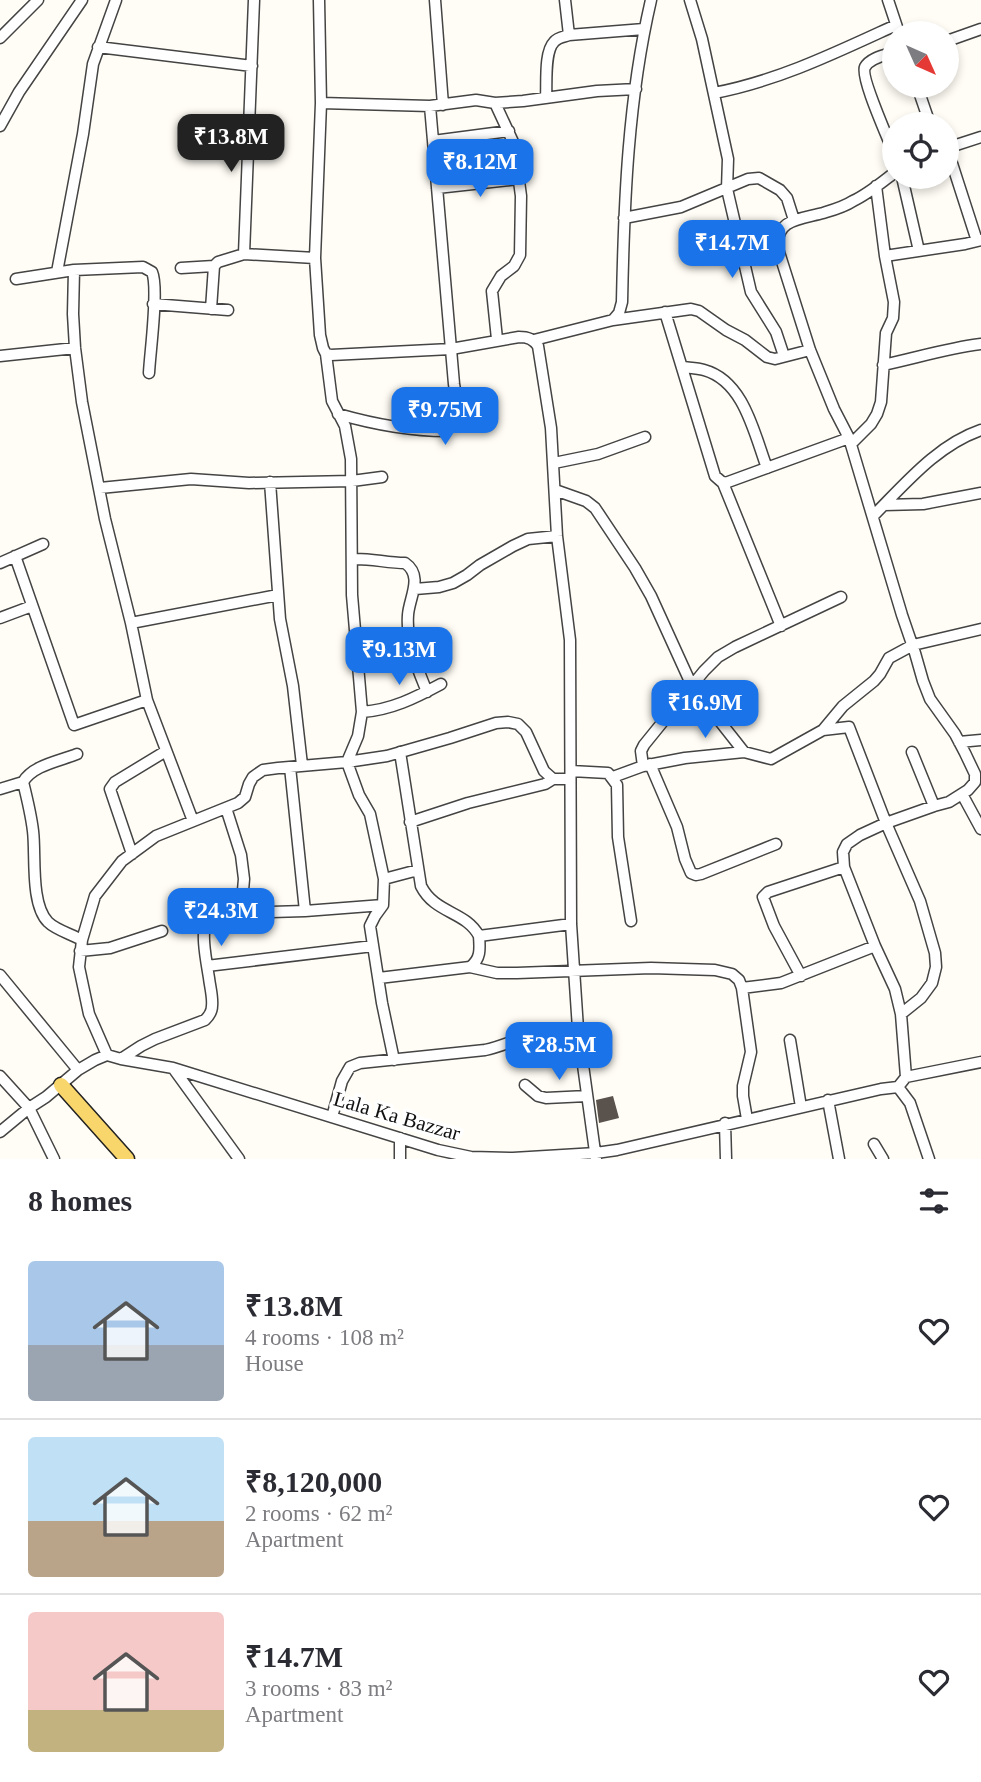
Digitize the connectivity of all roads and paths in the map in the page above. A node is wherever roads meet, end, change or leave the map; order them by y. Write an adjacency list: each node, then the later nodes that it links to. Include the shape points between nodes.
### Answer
1 (38, 0): 17 (street)
2 (82, 0): 29 (street)
3 (116, 0): 18 (street)
4 (254, 0): 20 (street)
5 (319, 0): 24 (street)
6 (435, 0): 26 (street)
7 (565, 0): 15 (street)
8 (651, 0): 12 (street)
9 (691, 0): 22 (street)
10 (888, 0): 11 (street)
11 (895, 21)
12 (644, 29): 15 (street); 21 (street)
13 (981, 29): 16 (street)
14 (882, 35): 22 (street, via 807,65)
15 (569, 36): 23 (street, via 558,38 548,53)
16 (959, 37)
17 (0, 38)
18 (98, 47): 20 (street); 51 (street)
19 (882, 57): 28 (street, via 864,68)
20 (251, 66): 45 (street)
21 (636, 89): 23 (street); 41 (street)
22 (714, 93): 39 (street, via 728,159)
23 (546, 98): 25 (street)
24 (320, 103): 27 (street); 47 (street)
25 (495, 103): 26 (street, via 476,100); 30 (street)
26 (443, 105): 27 (street)
27 (430, 106): 32 (street)
28 (882, 124)
29 (0, 125)
30 (509, 131): 32 (street); 34 (street)
31 (981, 137): 33 (street)
32 (433, 141): 38 (street)
33 (959, 144)
34 (519, 179): 38 (street); 58 (street, via 520,255 492,291)
35 (882, 182): 37 (street)
36 (959, 182): 43 (street)
37 (876, 186): 42 (street, via 836,209); 46 (street)
38 (437, 188): 62 (street)
39 (727, 188): 41 (street, via 681,207); 42 (street, via 759,178 787,198); 66 (street, via 751,292 776,332)
40 (905, 189): 44 (street)
41 (624, 218): 57 (street, via 622,302)
42 (794, 220): 63 (street, via 779,232 778,249)
43 (979, 240): 44 (street)
44 (919, 251): 46 (street)
45 (244, 254): 47 (street); 48 (street)
46 (885, 256): 67 (street, via 894,302)
47 (314, 258): 64 (street, via 320,335)
48 (214, 267): 49 (street); 54 (street)
49 (181, 268)
50 (74, 270): 51 (street); 53 (street, via 148,269 154,277); 61 (street)
51 (57, 272): 52 (street)
52 (16, 279)
53 (153, 303): 54 (street); 69 (street)
54 (211, 309): 55 (street)
55 (228, 310)
56 (665, 312): 57 (street); 66 (street, via 691,309 763,355); 68 (street)
57 (613, 320): 59 (street)
58 (497, 340): 59 (street); 62 (street)
59 (534, 340): 74 (street, via 541,360)
60 (981, 344): 67 (street)
61 (75, 348): 65 (street); 80 (street)
62 (452, 349): 64 (street); 70 (street, via 456,416 446,431 389,426)
63 (810, 349): 66 (street); 73 (street)
64 (326, 354): 70 (street)
65 (0, 356)
66 (784, 356)
67 (883, 365): 73 (street, via 877,414)
68 (682, 367): 75 (street, via 704,369 738,393); 79 (street, via 715,476)
69 (149, 373)
70 (338, 414): 77 (street, via 349,441)
71 (981, 430): 83 (street, via 965,435 929,461)
72 (645, 437): 74 (street)
73 (850, 441): 75 (street); 84 (street)
74 (554, 463): 81 (street)
75 (768, 468): 79 (street)
76 (382, 477): 77 (street)
77 (352, 481): 78 (street); 88 (street)
78 (270, 482): 80 (street, via 191,479); 91 (street)
79 (723, 483): 96 (street)
80 (100, 488): 95 (street)
81 (555, 490): 85 (street); 100 (street, via 595,508 651,596)
82 (981, 493): 83 (street, via 923,504)
83 (884, 505): 84 (street)
84 (873, 516): 98 (street)
85 (557, 536): 90 (street, via 513,545 453,583); 116 (street, via 570,640)
86 (43, 544): 87 (street)
87 (15, 556): 89 (street); 93 (street)
88 (352, 559): 90 (street, via 405,563 412,570); 103 (street)
89 (0, 563)
90 (415, 589): 101 (street, via 408,635)
91 (278, 595): 95 (street); 113 (street)
92 (841, 597): 96 (street)
93 (33, 606): 94 (street); 102 (street, via 74,725)
94 (0, 618)
95 (131, 623): 102 (street)
96 (781, 626): 100 (street, via 718,657)
97 (981, 629): 98 (street)
98 (913, 645): 104 (street, via 889,658 874,681); 106 (street, via 930,699)
99 (441, 684): 101 (street)
100 (692, 686): 109 (street); 114 (street, via 640,751)
101 (427, 692): 103 (street, via 394,707)
102 (147, 701): 107 (street)
103 (362, 712): 112 (street)
104 (823, 730): 109 (street, via 771,759); 126 (street, via 849,727)
105 (981, 740): 106 (street)
106 (959, 742): 121 (street, via 975,774 975,782)
107 (166, 751): 124 (street); 129 (street, via 110,789)
108 (400, 752): 112 (street); 118 (street, via 508,722 526,732 544,771); 125 (street)
109 (744, 752): 114 (street)
110 (912, 752): 122 (street)
111 (77, 754): 119 (street, via 35,770)
112 (347, 762): 113 (street); 132 (street, via 370,814)
113 (302, 765): 115 (street)
114 (646, 765): 117 (street); 128 (street, via 677,827 691,873 701,874)
115 (290, 766): 123 (street, via 253,777 245,797); 134 (street)
116 (570, 775): 117 (street, via 602,771); 118 (street); 137 (street)
117 (613, 777): 136 (street)
118 (553, 779): 125 (street)
119 (23, 782): 120 (street); 140 (street, via 41,911 47,921)
120 (0, 789)
121 (962, 794): 122 (street); 127 (street)
122 (934, 806): 126 (street)
123 (226, 808): 124 (street); 135 (street, via 244,879)
124 (193, 821): 129 (street, via 156,836)
125 (410, 822): 131 (street)
126 (886, 823): 130 (street, via 847,844); 150 (street, via 920,901 935,953 933,983)
127 (981, 829)
128 (776, 844)
129 (132, 853): 140 (street, via 95,896)
130 (844, 867): 142 (street); 147 (street, via 763,897)
131 (418, 870): 132 (street); 139 (street, via 430,899 468,922)
132 (384, 879): 133 (street)
133 (383, 905): 134 (street); 141 (street, via 370,926)
134 (305, 911): 135 (street)
135 (241, 913): 143 (street, via 206,917)
136 (632, 921)
137 (571, 924): 139 (street); 145 (street)
138 (162, 931): 140 (street, via 110,948)
139 (479, 936): 144 (street, via 479,955)
140 (81, 945): 153 (street, via 83,993)
141 (373, 946): 143 (street); 148 (street)
142 (876, 946): 147 (street); 150 (street)
143 (207, 965): 154 (street, via 210,1015)
144 (470, 967): 145 (street, via 497,973); 148 (street)
145 (574, 972): 149 (street, via 715,970 732,974); 151 (street)
146 (0, 975): 158 (street)
147 (801, 976): 149 (street)
148 (379, 978): 155 (street)
149 (742, 988): 169 (street, via 751,1052 743,1086)
150 (901, 1014): 160 (street)
151 (578, 1030): 155 (street, via 538,1033 485,1050); 164 (street)
152 (790, 1040): 166 (street)
153 (107, 1055): 154 (street, Lala Ka Bazzar); 158 (street)
154 (121, 1059): 157 (street, Lala Ka Bazzar)
155 (394, 1060): 168 (street, via 349,1067)
156 (981, 1062): 160 (street)
157 (173, 1068): 168 (street, Lala Ka Bazzar); 177 (street)
158 (78, 1070): 162 (street)
159 (0, 1076): 167 (street)
160 (906, 1077): 163 (street)
161 (525, 1085): 164 (street, via 546,1098)
162 (61, 1086): 167 (street); 176 (main road)
163 (898, 1087): 165 (street, Lala Ka Bazzar); 182 (street, via 910,1103)
164 (587, 1096): 174 (street)
165 (828, 1100): 166 (street, Lala Ka Bazzar); 180 (street)
166 (801, 1107): 169 (street, Lala Ka Bazzar)
167 (30, 1108): 171 (street); 175 (street)
168 (332, 1117): 172 (street, Lala Ka Bazzar)
169 (747, 1119): 170 (street, Lala Ka Bazzar)
170 (725, 1124): 174 (street, Lala Ka Bazzar); 179 (street)
171 (0, 1132)
172 (400, 1138): 174 (street, Lala Ka Bazzar, via 471,1157); 178 (street)
173 (874, 1144): 181 (street)
174 (596, 1156)
175 (54, 1159)
176 (127, 1159)
177 (239, 1159)
178 (400, 1159)
179 (726, 1159)
180 (839, 1159)
181 (883, 1159)
182 (929, 1159)

